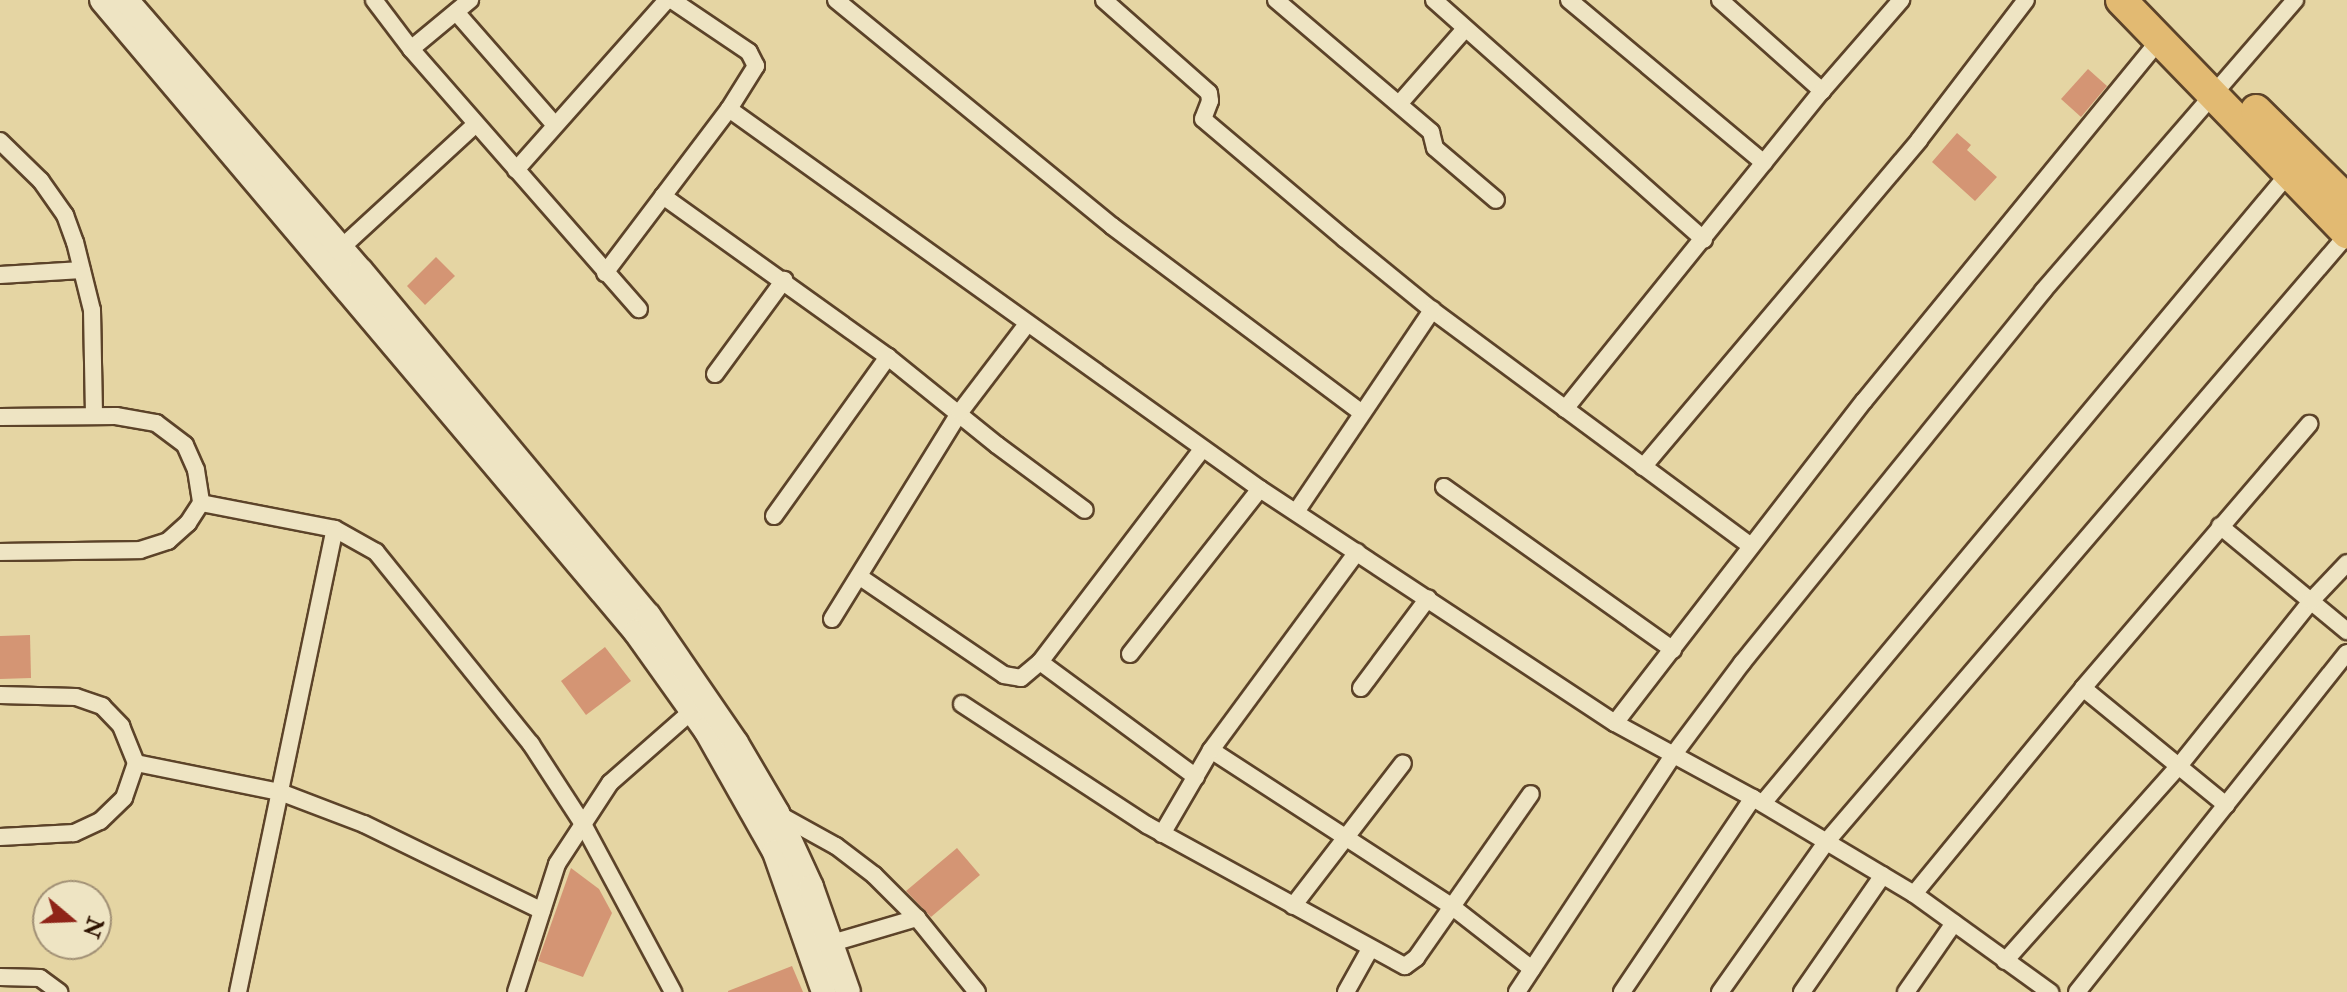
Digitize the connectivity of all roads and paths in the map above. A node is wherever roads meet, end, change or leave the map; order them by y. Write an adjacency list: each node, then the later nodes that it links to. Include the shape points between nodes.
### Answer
1 (102, 0): 79 (street, via 626,620)
2 (126, 0): 36 (street)
3 (374, 0): 20 (street)
4 (470, 0): 17 (street)
5 (670, 0): 24 (street, via 755,58 752,74); 26 (street)
6 (836, 0): 48 (street, via 1112,226)
7 (1104, 0): 42 (street, via 1209,93 1203,119)
8 (1276, 0): 23 (street)
9 (1434, 0): 18 (street)
10 (1569, 0): 28 (street)
11 (1720, 0): 22 (street)
12 (2026, 0): 53 (street, via 1919,140)
13 (2121, 0): 19 (highway)
14 (2148, 0): 21 (highway)
15 (2295, 0): 21 (street)
16 (1895, 2): 22 (street)
17 (456, 12): 20 (street); 26 (street)
18 (1465, 29): 23 (street); 35 (street)
19 (2159, 40): 21 (highway); 62 (street)
20 (411, 49): 25 (street)
21 (2218, 86): 30 (highway); 33 (highway); 82 (street, via 1964,389)
22 (1822, 91): 28 (street)
23 (1399, 104): 32 (street, via 1431,132 1435,148)
24 (729, 109): 31 (street); 43 (street)
25 (476, 124): 29 (street); 36 (street)
26 (555, 125): 29 (street)
27 (0, 141): 37 (street, via 41,181 65,215)
28 (1764, 163): 35 (street)
29 (516, 170): 38 (street)
30 (2289, 173): 34 (highway); 89 (street)
31 (663, 196): 38 (street); 40 (street)
32 (1496, 200)
33 (2347, 200)
34 (2347, 234): 96 (street)
35 (1704, 240): 46 (street)
36 (341, 248): 91 (street, via 648,615)
37 (82, 270): 39 (street); 49 (street, via 92,310)
38 (605, 273): 41 (street)
39 (0, 275)
40 (784, 280): 44 (street); 45 (street)
41 (639, 309)
42 (1432, 310): 46 (street); 48 (street)
43 (1027, 324): 47 (street); 52 (street)
44 (888, 357): 47 (street); 59 (street)
45 (715, 374)
46 (1565, 409): 53 (street)
47 (960, 412): 57 (street); 66 (street)
48 (1362, 413): 58 (street)
49 (94, 416): 50 (street); 56 (street, via 156,423 185,445)
50 (0, 417)
51 (2309, 424): 60 (street)
52 (1202, 449): 55 (street); 74 (street)
53 (1643, 467): 62 (street)
54 (1444, 487): 71 (street)
55 (1260, 489): 58 (street); 73 (street)
56 (201, 503): 61 (street); 63 (street, via 168,541 140,550)
57 (1085, 510)
58 (1296, 512): 64 (street)
59 (774, 516)
60 (2220, 526): 68 (street); 76 (street)
61 (335, 529): 87 (street); 92 (street, via 376,552 531,744)
62 (1750, 545): 71 (street)
63 (0, 552)
64 (1357, 552): 67 (street); 81 (street)
65 (2347, 563): 68 (street)
66 (860, 577): 69 (street); 74 (street, via 1004,675 1021,678)
67 (1428, 598): 75 (street); 80 (street)
68 (2311, 601): 70 (street); 85 (street)
69 (832, 619)
70 (2347, 631)
71 (1673, 650): 80 (street)
72 (2347, 653): 90 (street)
73 (1130, 654)
74 (1040, 662): 86 (street)
75 (1361, 688)
76 (2083, 688): 85 (street); 98 (street)
77 (0, 695): 83 (street, via 76,697 102,706 121,726)
78 (962, 704): 93 (street)
79 (692, 711): 92 (street, via 610,783); 113 (street, via 775,852)
80 (1615, 723): 82 (street)
81 (1211, 750): 86 (street); 94 (street)
82 (1674, 754): 89 (street); 107 (street)
83 (136, 763): 87 (street); 95 (street, via 124,798 100,821 74,833)
84 (1403, 763): 94 (street)
85 (2179, 766): 90 (street); 106 (street)
86 (1196, 777): 93 (street)
87 (280, 792): 101 (street, via 364,824); 111 (street)
88 (1531, 794): 99 (street)
89 (1758, 801): 96 (street); 118 (street)
90 (2226, 805): 123 (street)
91 (777, 813): 102 (street, via 836,846); 104 (street)
92 (583, 824): 101 (street, via 557,864); 109 (street)
93 (1162, 834): 100 (street)
94 (1344, 836): 99 (street); 100 (street)
95 (0, 837)
96 (1827, 841): 97 (street); 119 (street)
97 (1883, 875): 98 (street); 120 (street)
98 (1914, 894): 103 (street)
99 (1450, 905): 105 (street, via 1410,963 1398,964); 107 (street)
100 (1293, 906): 105 (street)
101 (542, 911): 112 (street)
102 (917, 918): 104 (street); 115 (street)
103 (1954, 923): 106 (street); 121 (street)
104 (832, 943): 114 (street)
105 (1370, 949): 116 (street)
106 (2005, 961): 122 (street)
107 (1532, 969): 117 (street)
108 (0, 977): 110 (street, via 40,978)
109 (669, 988)
110 (59, 992)
111 (238, 992)
112 (516, 992)
113 (824, 992)
114 (848, 992)
115 (977, 992)
116 (1346, 992)
117 (1517, 992)
118 (1622, 992)
119 (1720, 992)
120 (1802, 992)
121 (1906, 992)
122 (2050, 992)
123 (2077, 992)

